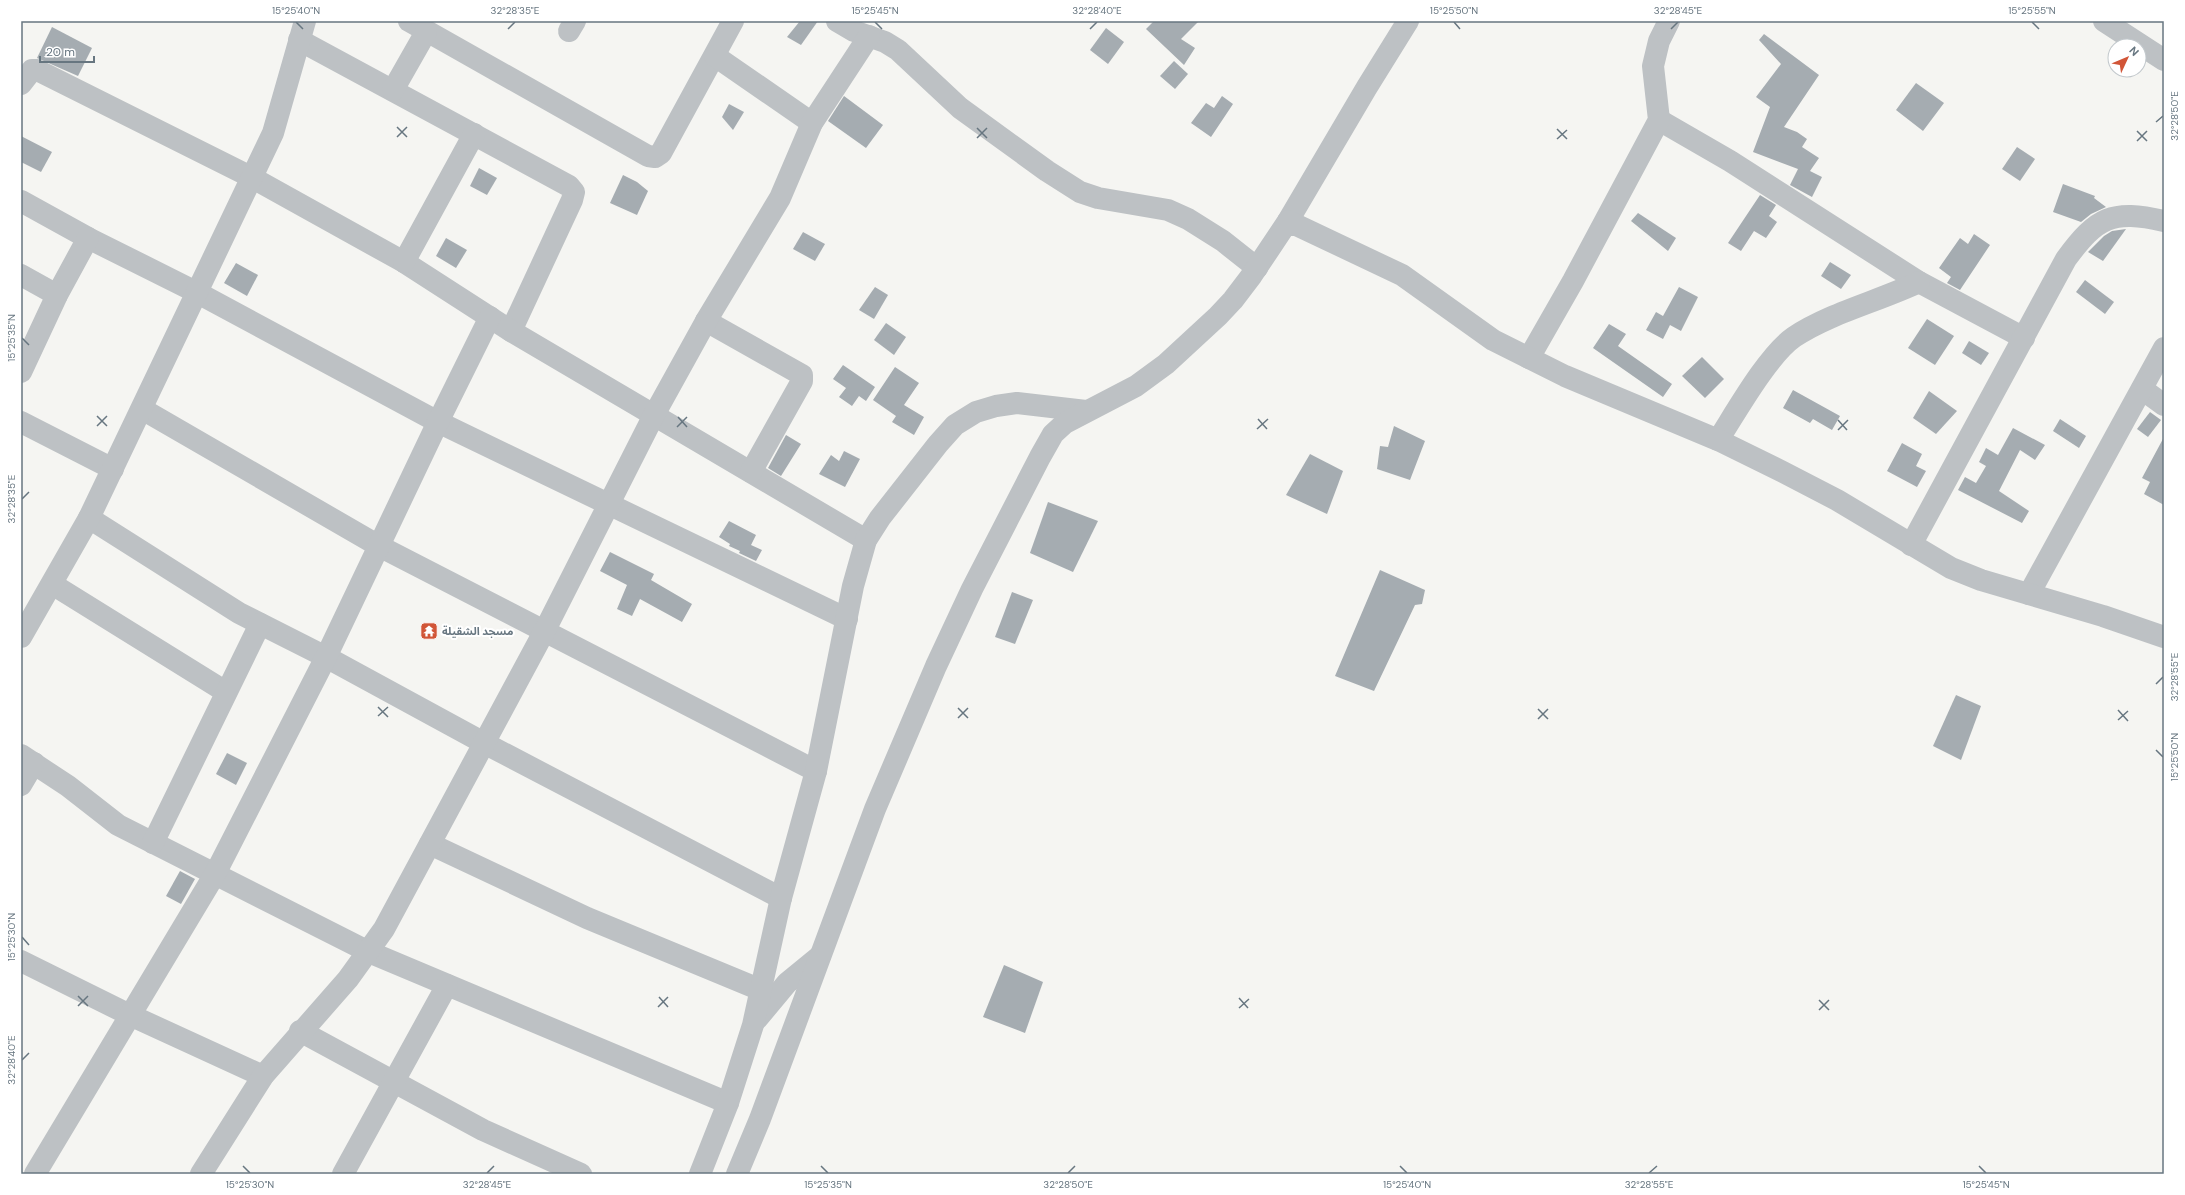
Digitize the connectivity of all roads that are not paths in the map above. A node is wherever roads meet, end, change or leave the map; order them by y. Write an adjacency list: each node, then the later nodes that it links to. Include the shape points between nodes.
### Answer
1 (733, 21): 9 (street)
2 (837, 21): 8 (street)
3 (1408, 21): 18 (street)
4 (1670, 21): 13 (street, via 1659,42 1653,66)
5 (2104, 21): 10 (street)
6 (415, 24): 9 (street, via 648,156 655,157 661,153); 12 (street)
7 (302, 31): 12 (street); 16 (street, via 272,133)
8 (869, 36): 14 (street); 22 (street, via 898,50 960,108 1074,188 1098,198 1168,210 1223,241)
9 (715, 56): 14 (street)
10 (2164, 60)
11 (21, 84): 16 (street, via 32,70 37,70)
12 (393, 90): 15 (street)
13 (1659, 120): 24 (street, via 1736,165); 32 (street)
14 (812, 123): 28 (street, via 780,198)
15 (474, 134): 21 (street); 29 (street, via 570,186 574,192)
16 (251, 177): 21 (street); 25 (street)
17 (21, 201): 20 (street)
18 (1288, 221): 22 (street); 32 (street, via 1402,275 1493,340)
19 (2164, 221): 30 (street, via 2115,216 2094,225 2066,259)
20 (88, 238): 25 (street); 26 (street)
21 (404, 262): 27 (street)
22 (1257, 268): 37 (street, via 1218,316 1151,376)
23 (21, 275): 26 (street)
24 (1919, 282): 30 (street); 41 (street, via 1820,323 1793,338 1769,363)
25 (196, 292): 36 (street); 40 (street)
26 (57, 295): 33 (street)
27 (490, 317): 29 (street); 40 (street)
28 (706, 321): 38 (street); 43 (street, via 802,375 802,381)
29 (511, 330): 38 (street)
30 (2024, 338): 47 (street)
31 (2164, 348): 34 (street)
32 (1529, 358): 41 (street, via 1613,397)
33 (21, 372)
34 (2142, 389): 35 (street); 50 (street)
35 (2164, 405)
36 (142, 409): 42 (street); 48 (street)
37 (1086, 410): 46 (street, via 1018,403 976,412 955,425 938,444); 67 (street, via 1065,423 1054,434 972,589 875,808)
38 (654, 415): 43 (street); 44 (street)
39 (21, 422): 42 (street)
40 (438, 422): 44 (street); 48 (street)
41 (1718, 440): 47 (street, via 1837,500)
42 (113, 469): 45 (street)
43 (752, 472): 46 (street)
44 (608, 505): 51 (street); 53 (street)
45 (89, 518): 49 (street); 52 (street, via 217,601)
46 (866, 540): 51 (street)
47 (1911, 545): 50 (street, via 1951,568)
48 (379, 546): 53 (street); 56 (street)
49 (52, 584): 54 (street); 57 (street)
50 (2029, 594): 55 (street)
51 (847, 619): 60 (street)
52 (260, 624): 56 (street); 57 (street)
53 (545, 630): 58 (street); 60 (street)
54 (21, 637)
55 (2164, 637)
56 (326, 657): 58 (street); 64 (street)
57 (226, 692): 62 (street)
58 (484, 742): 63 (street); 65 (street)
59 (28, 759): 61 (street); 62 (street, via 68,786 106,817)
60 (816, 771): 65 (street)
61 (21, 785)
62 (153, 843): 64 (street)
63 (430, 844): 66 (street); 70 (street, via 587,918)
64 (215, 874): 66 (street); 71 (street)
65 (781, 898): 70 (street)
66 (369, 952): 69 (street); 73 (street)
67 (820, 956): 72 (street, via 787,983); 82 (street)
68 (21, 962): 71 (street)
69 (447, 985): 75 (street); 76 (street)
70 (761, 990): 72 (street)
71 (132, 1016): 74 (street); 77 (street)
72 (753, 1024): 76 (street)
73 (300, 1032): 74 (street); 75 (street)
74 (263, 1076): 78 (street)
75 (393, 1082): 79 (street); 80 (street, via 483,1130)
76 (728, 1103): 81 (street)
77 (35, 1174)
78 (201, 1174)
79 (343, 1174)
80 (581, 1174)
81 (700, 1174)
82 (737, 1174)

